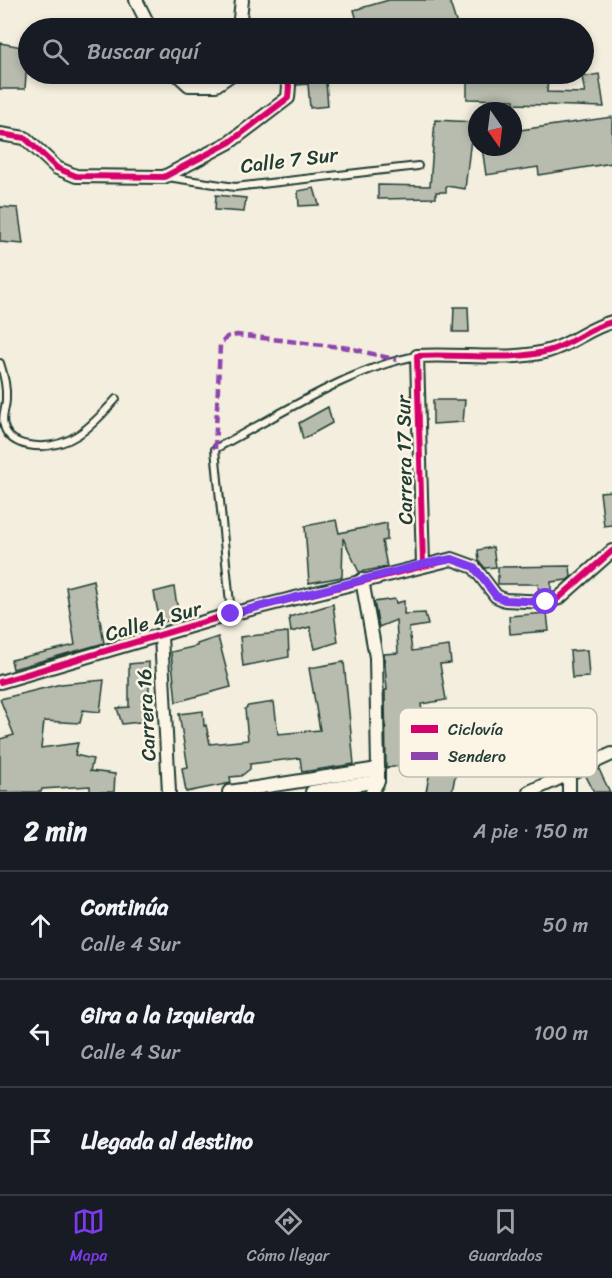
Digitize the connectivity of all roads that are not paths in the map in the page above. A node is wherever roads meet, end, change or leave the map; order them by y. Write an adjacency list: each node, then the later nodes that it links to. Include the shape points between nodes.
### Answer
1 (136, 0): 3 (street)
2 (242, 0): 4 (street)
3 (145, 18)
4 (240, 18)
5 (188, 84): 6 (street)
6 (217, 84)
7 (288, 84): 10 (street, via 288,98 230,142)
8 (0, 134): 10 (street, Calle 7 Sur, via 25,138 57,168 76,176)
9 (418, 166): 10 (lane, Calle 7 Sur, via 235,187)
10 (164, 177)
11 (612, 322): 12 (street, via 546,352)
12 (417, 356): 16 (street, Carrera 17 Sur); 18 (lane, via 358,374 215,449)
13 (0, 363): 14 (lane, via 6,381 4,427 10,438 21,444 58,446 74,440)
14 (116, 399)
15 (612, 551): 16 (street, Calle 4 Sur, via 560,598 546,602 496,596 474,567 452,559)
16 (423, 564): 17 (street, Calle 4 Sur)
17 (362, 580): 18 (street, Calle 4 Sur); 24 (street, via 376,657)
18 (231, 614): 19 (street, Calle 4 Sur)
19 (161, 636): 20 (street, Calle 4 Sur); 25 (street, Carrera 16)
20 (0, 682)
21 (612, 754): 22 (street)
22 (597, 762)
23 (566, 777): 28 (street)
24 (376, 781): 26 (street); 27 (street)
25 (170, 792)
26 (229, 792)
27 (312, 792)
28 (529, 792)

